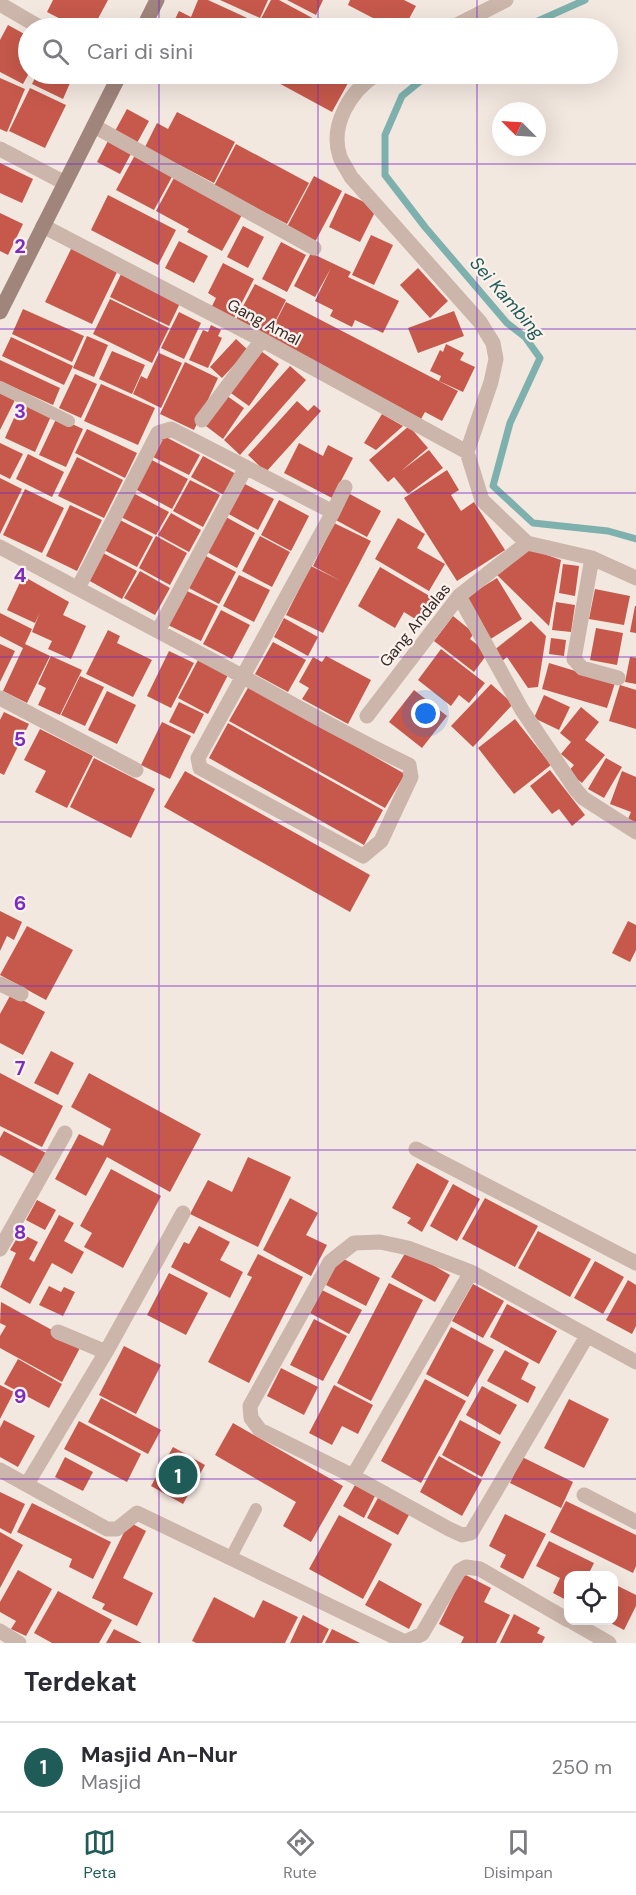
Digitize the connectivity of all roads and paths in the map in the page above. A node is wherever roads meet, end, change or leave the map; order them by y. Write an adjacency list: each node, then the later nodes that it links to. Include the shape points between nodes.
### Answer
1 (157, 0): 5 (street)
2 (506, 0): 6 (street)
3 (0, 4): 4 (street)
4 (23, 18)
5 (148, 18)
6 (471, 18)
7 (113, 84): 9 (street)
8 (364, 84): 20 (street, via 354,92 339,123 340,156 351,177 480,321 493,343 496,359 491,382)
9 (94, 126): 11 (street); 13 (street)
10 (0, 149): 11 (street)
11 (65, 183): 12 (street)
12 (44, 226): 14 (street); 16 (street, Gang Amal)
13 (314, 248)
14 (5, 291): 15 (street)
15 (0, 312)
16 (262, 340): 18 (street); 20 (street, Gang Amal)
17 (0, 387): 19 (lane)
18 (201, 420)
19 (69, 421)
20 (467, 452): 24 (street, via 482,500)
21 (246, 467): 23 (street); 28 (street, via 171,429 162,429); 30 (street)
22 (345, 487): 23 (street)
23 (333, 512): 31 (street)
24 (527, 543): 26 (street); 29 (street, Gang Andalas)
25 (0, 547): 28 (street)
26 (592, 558): 27 (street); 32 (street, via 574,659 582,668)
27 (636, 578)
28 (78, 588): 30 (street)
29 (459, 596): 34 (street, Gang Andalas); 36 (street, via 522,710 576,790)
30 (158, 630): 31 (street)
31 (243, 677): 31 (street, via 345,735 409,765 411,777 376,847 360,855 200,768 198,758)
32 (618, 678)
33 (0, 698): 35 (street)
34 (368, 716)
35 (136, 770)
36 (636, 832)
37 (0, 984): 38 (street)
38 (21, 994)
39 (65, 1133): 42 (street)
40 (416, 1149): 43 (street)
41 (183, 1212): 47 (street)
42 (1, 1244)
43 (636, 1263)
44 (471, 1272): 46 (street); 50 (street); 50 (street, via 408,1248 380,1242 354,1243 330,1262 250,1406 250,1418 260,1430)
45 (58, 1332): 47 (street)
46 (587, 1336): 48 (street); 50 (street, via 471,1533 462,1535 449,1529)
47 (106, 1352): 51 (street)
48 (636, 1362)
49 (0, 1470): 51 (street)
50 (353, 1476)
51 (27, 1484): 55 (street, via 107,1528 117,1529 137,1513)
52 (584, 1496): 54 (street)
53 (255, 1509): 55 (lane)
54 (636, 1522)
55 (230, 1559): 56 (street, via 405,1642 422,1635 459,1571 466,1566 480,1569)
56 (564, 1617)
57 (578, 1625): 60 (street)
58 (0, 1631): 59 (street)
59 (19, 1643)
60 (609, 1643)

